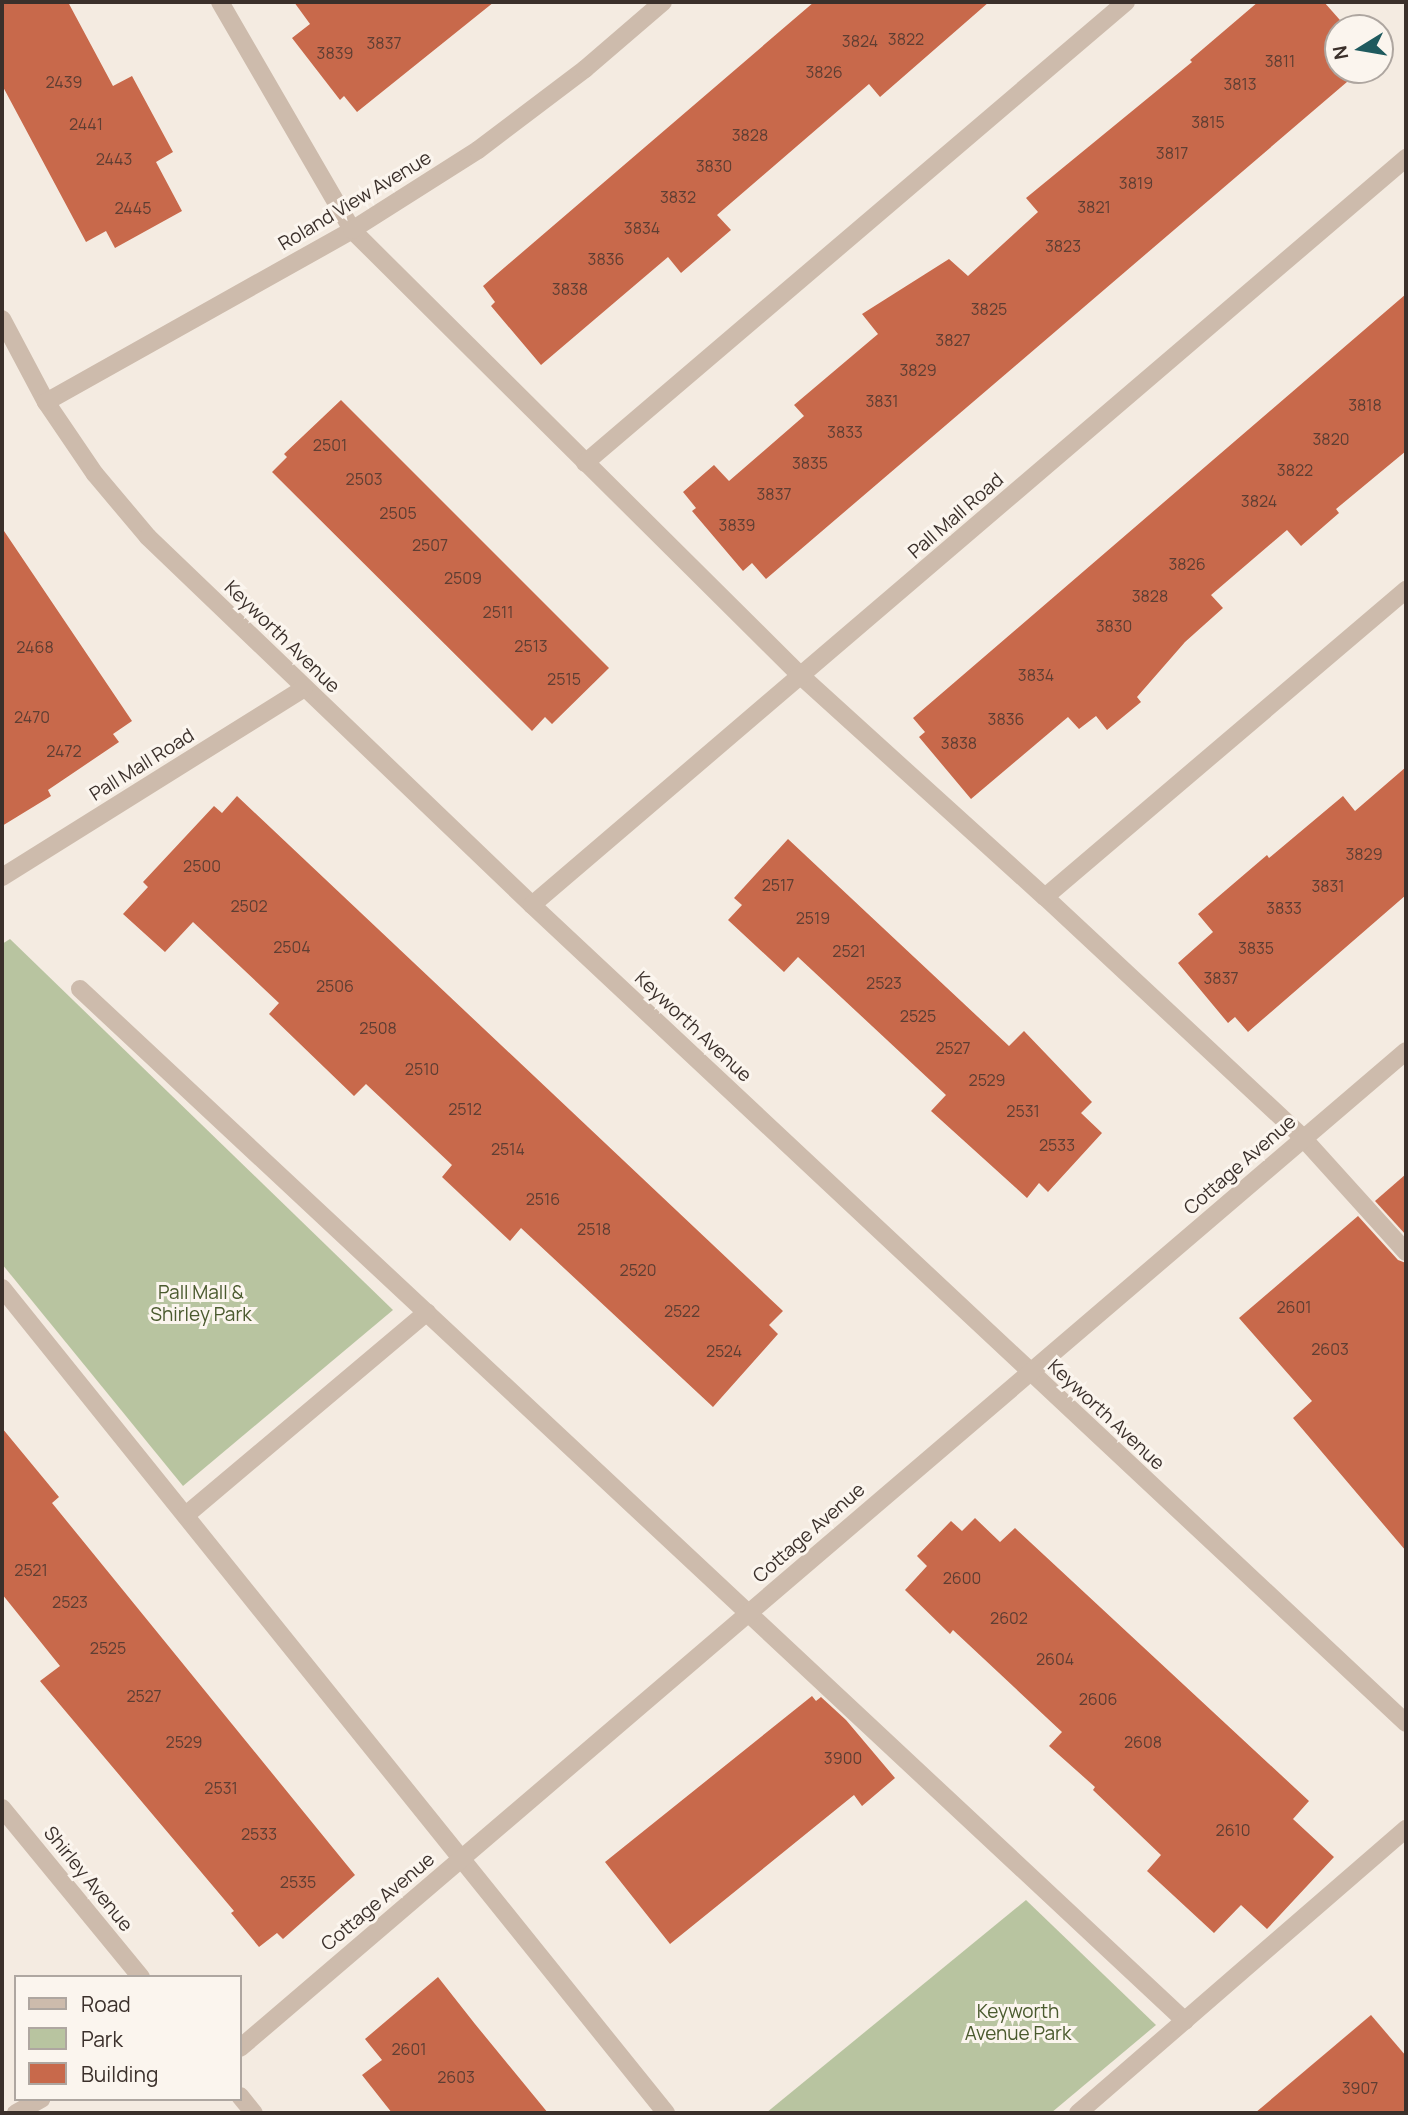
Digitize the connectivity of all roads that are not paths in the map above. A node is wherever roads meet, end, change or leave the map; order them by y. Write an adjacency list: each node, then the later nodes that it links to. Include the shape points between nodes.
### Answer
1 (220, 2): 5 (street)
2 (663, 2): 5 (street, Roland View Avenue, via 585,69 478,150)
3 (1126, 2): 8 (street)
4 (1406, 158): 10 (street, Pall Mall Road)
5 (352, 230): 7 (street, Roland View Avenue); 8 (street)
6 (2, 319): 7 (street, Keyworth Avenue)
7 (46, 402): 11 (street, Keyworth Avenue, via 95,474 148,537)
8 (585, 463): 10 (street)
9 (1406, 590): 13 (street)
10 (801, 676): 13 (street); 14 (street, Pall Mall Road)
11 (304, 688): 12 (street, Pall Mall Road); 14 (street, Keyworth Avenue)
12 (2, 877)
13 (1045, 897): 17 (street)
14 (532, 905): 21 (street, Keyworth Avenue)
15 (80, 989): 20 (street)
16 (1406, 1051): 17 (street, Cottage Avenue)
17 (1303, 1138): 18 (street); 21 (street, Cottage Avenue)
18 (1406, 1252)
19 (2, 1288): 22 (street)
20 (427, 1312): 22 (street); 23 (street)
21 (1030, 1372): 23 (street, Cottage Avenue); 24 (street, Keyworth Avenue)
22 (186, 1515): 27 (street)
23 (748, 1613): 27 (street, Cottage Avenue); 29 (street)
24 (1406, 1723)
25 (2, 1808): 28 (street, Shirley Avenue)
26 (1406, 1829): 29 (street)
27 (462, 1858): 30 (street, Cottage Avenue); 35 (street)
28 (139, 1975)
29 (1185, 2021): 36 (street)
30 (242, 2046)
31 (242, 2098): 34 (street)
32 (37, 2101): 33 (street)
33 (16, 2113)
34 (254, 2113)
35 (666, 2113)
36 (1078, 2113)

